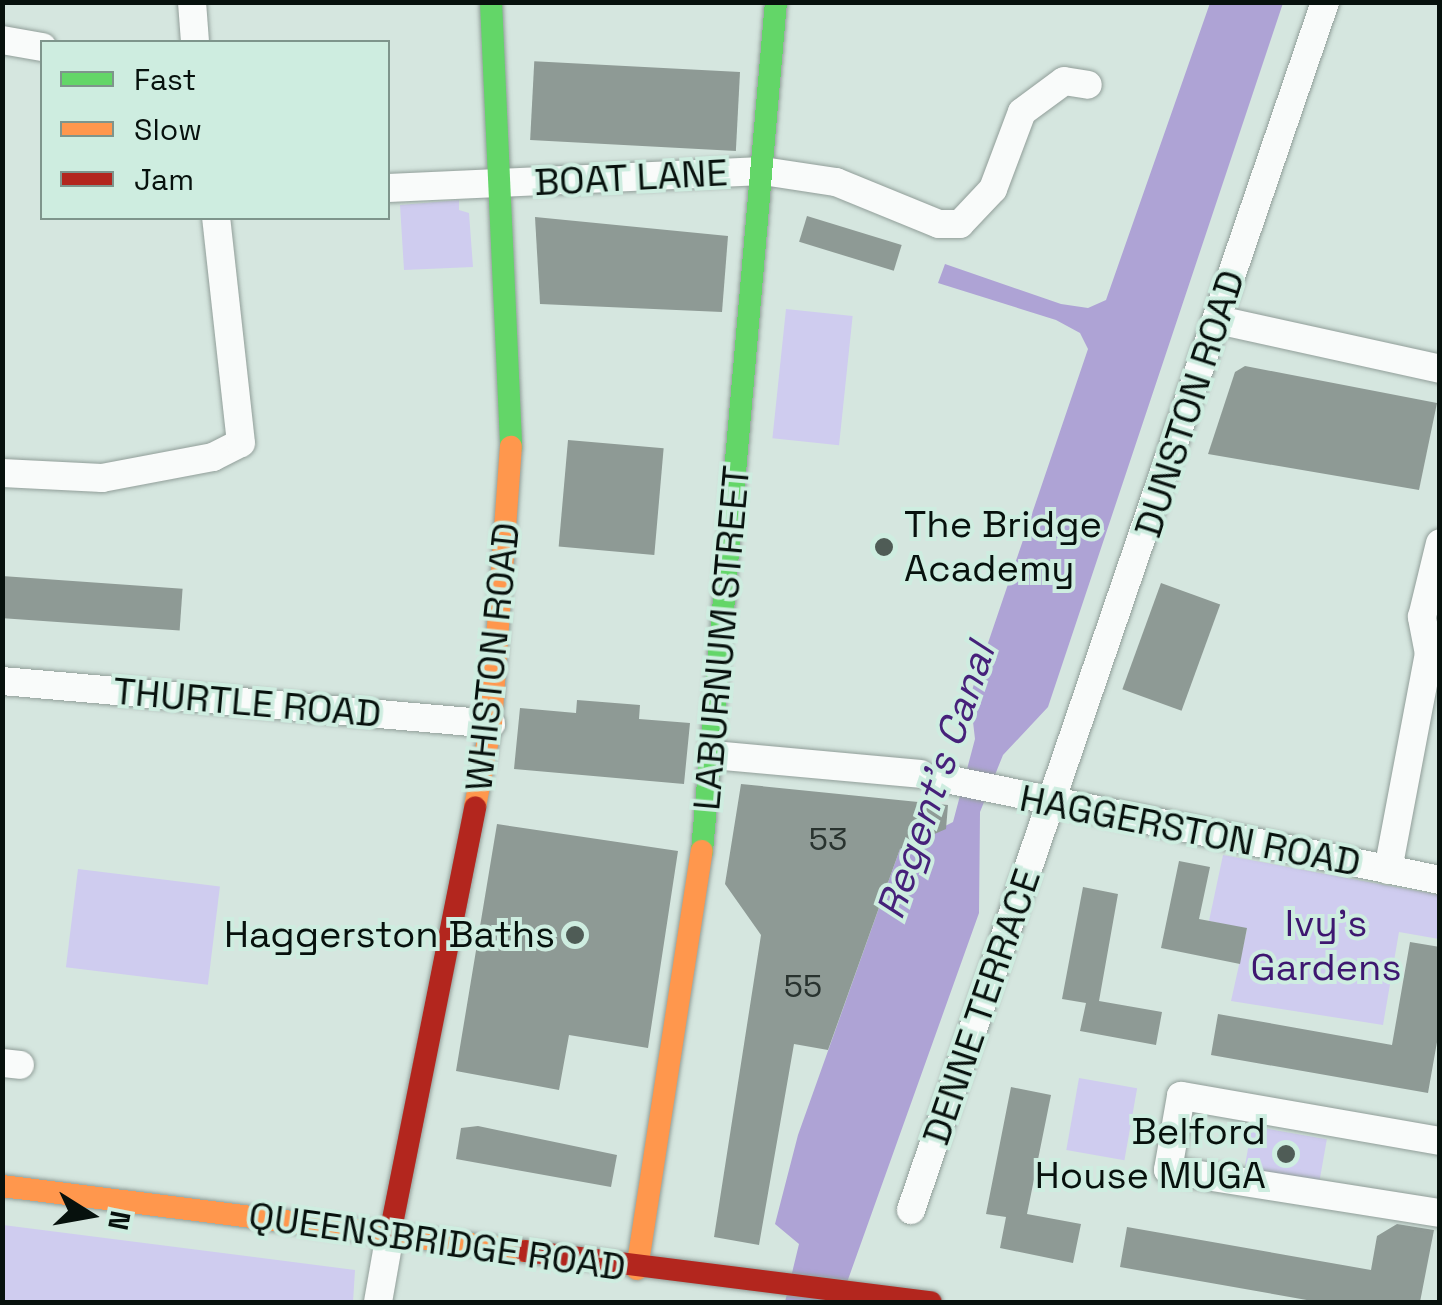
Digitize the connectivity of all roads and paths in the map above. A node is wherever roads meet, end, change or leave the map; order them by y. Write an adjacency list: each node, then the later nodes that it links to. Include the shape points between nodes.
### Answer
1 (192, 2): 6 (street)
2 (491, 2): 10 (street, WHISTON ROAD)
3 (776, 2): 9 (street, LABURNUM STREET)
4 (1325, 2): 13 (street, DUNSTON ROAD)
5 (2, 40): 7 (street)
6 (195, 40)
7 (40, 47)
8 (1088, 85): 9 (street, BOAT LANE, via 1064,81 1022,112 994,189 960,224 939,224 836,182)
9 (763, 171): 10 (street, BOAT LANE, via 534,187); 19 (street, LABURNUM STREET)
10 (500, 180): 11 (street, BOAT LANE); 18 (street, WHISTON ROAD, via 512,445)
11 (390, 188)
12 (216, 220): 15 (street, via 240,443 213,457 102,478)
13 (1218, 320): 14 (street); 20 (street, DUNSTON ROAD)
14 (1440, 370)
15 (2, 473)
16 (1440, 543): 21 (street, via 1422,617 1429,654)
17 (2, 681): 18 (street, THURTLE ROAD)
18 (491, 724): 27 (street, WHISTON ROAD)
19 (713, 755): 20 (street, HAGGERSTON ROAD, via 930,776); 28 (street, LABURNUM STREET)
20 (1050, 803): 21 (street, HAGGERSTON ROAD); 25 (street, DENNE TERRACE)
21 (1388, 870): 22 (street, HAGGERSTON ROAD)
22 (1440, 880)
23 (1440, 1141): 26 (street, via 1181,1096 1168,1170)
24 (2, 1186): 27 (street, QUEENSBRIDGE ROAD)
25 (911, 1210)
26 (1440, 1213)
27 (390, 1234): 28 (street, QUEENSBRIDGE ROAD); 29 (street, WHISTON ROAD)
28 (637, 1269): 30 (street, QUEENSBRIDGE ROAD)
29 (378, 1302)
30 (931, 1302)

